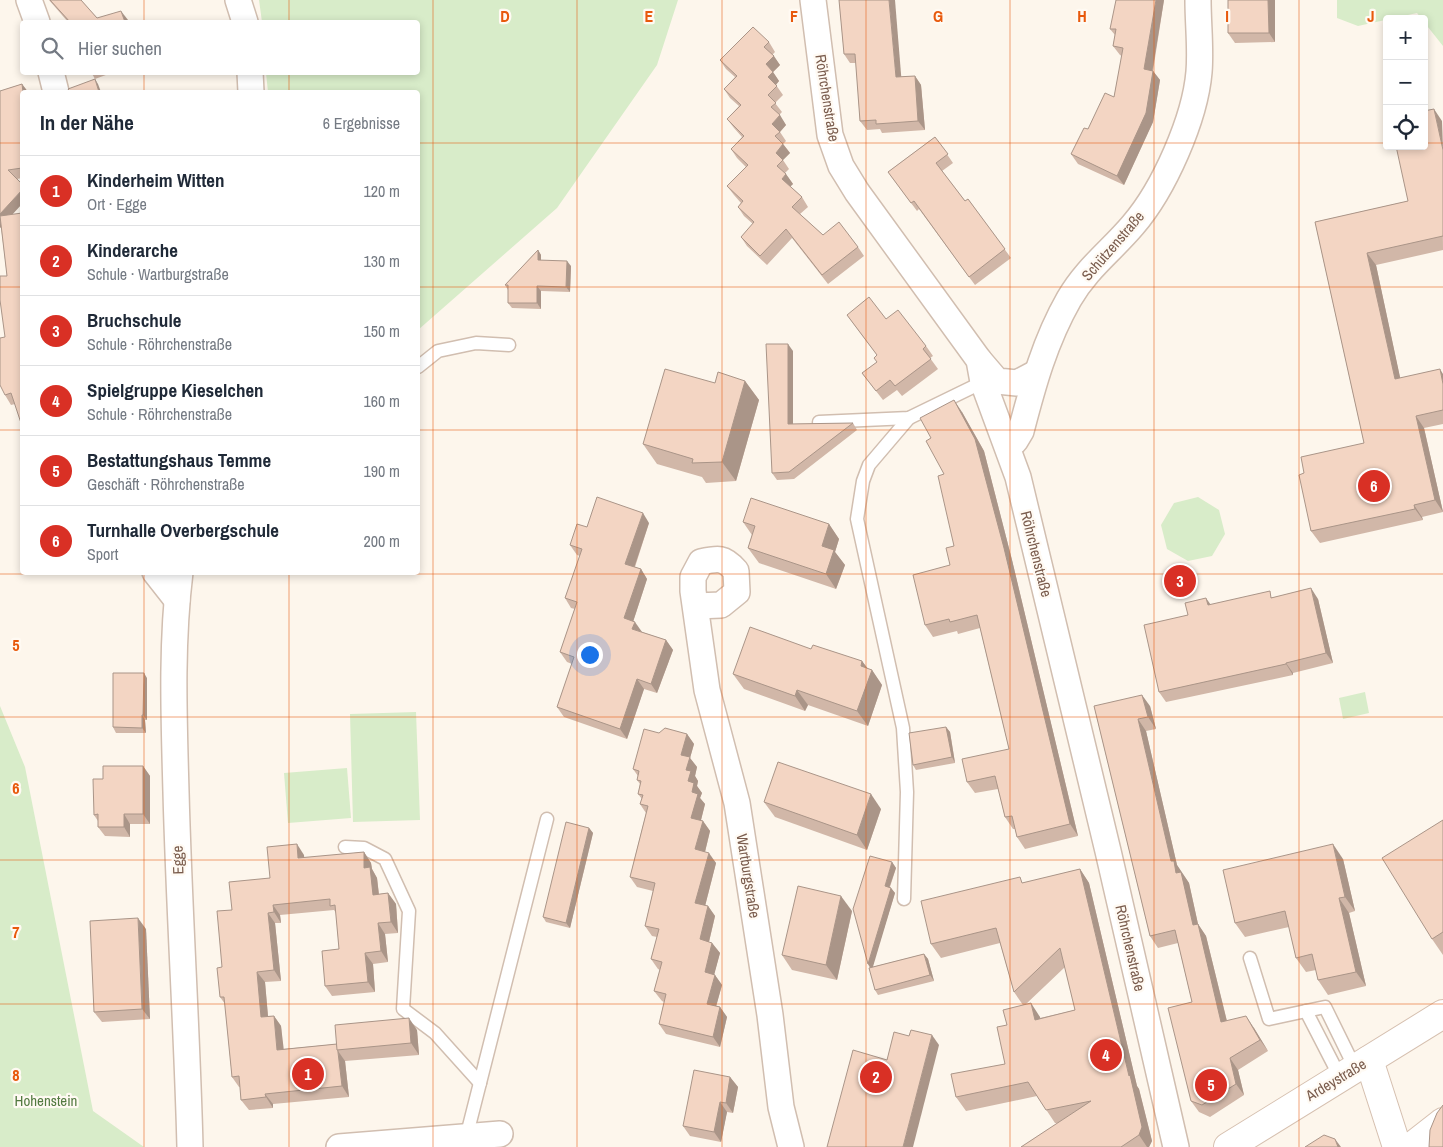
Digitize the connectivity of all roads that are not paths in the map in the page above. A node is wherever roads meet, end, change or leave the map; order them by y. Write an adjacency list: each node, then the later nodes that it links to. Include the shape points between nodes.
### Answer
1 (29, 0): 5 (street)
2 (238, 0): 6 (street)
3 (813, 0): 13 (street, Röhrchenstraße, via 830,135 841,166)
4 (1198, 0): 14 (street, Schützenstraße, via 1199,72 1193,105 1170,164 1148,205 1091,267 1070,298)
5 (36, 20)
6 (243, 20)
7 (52, 75): 9 (street)
8 (250, 75): 10 (street)
9 (56, 90)
10 (251, 90)
11 (509, 346): 12 (lane, via 476,343 438,351)
12 (420, 365)
13 (981, 371): 14 (street, via 998,381 1017,383); 15 (lane); 17 (street, Röhrchenstraße)
14 (1036, 373): 17 (street, Schützenstraße, via 1021,431 1015,441)
15 (909, 418): 16 (lane); 24 (lane, via 869,465 863,480 857,518 903,728 907,792)
16 (819, 422)
17 (1007, 444): 36 (street, Röhrchenstraße, via 1018,477 1106,841)
18 (157, 575): 20 (street)
19 (180, 575): 20 (street, Egge)
20 (177, 600): 33 (street, Egge, via 174,714)
21 (696, 606): 35 (street, Wartburgstraße, via 707,690 737,803 781,1107)
22 (547, 819): 29 (lane)
23 (345, 847): 29 (lane, via 364,848 385,860 409,910 403,1009 434,1033)
24 (904, 898)
25 (1250, 958): 26 (lane, via 1269,1019)
26 (1306, 1011): 28 (lane); 28 (lane, via 1325,1007)
27 (1443, 1014): 28 (main road, Ardeystraße)
28 (1355, 1068): 37 (main road, Ardeystraße); 38 (main road)
29 (480, 1083): 32 (lane)
30 (1443, 1122): 39 (main road)
31 (500, 1134): 32 (street)
32 (466, 1138): 34 (street)
33 (190, 1147)
34 (339, 1147)
35 (791, 1147)
36 (1176, 1147)
37 (1228, 1147)
38 (1397, 1147)
39 (1411, 1147)

